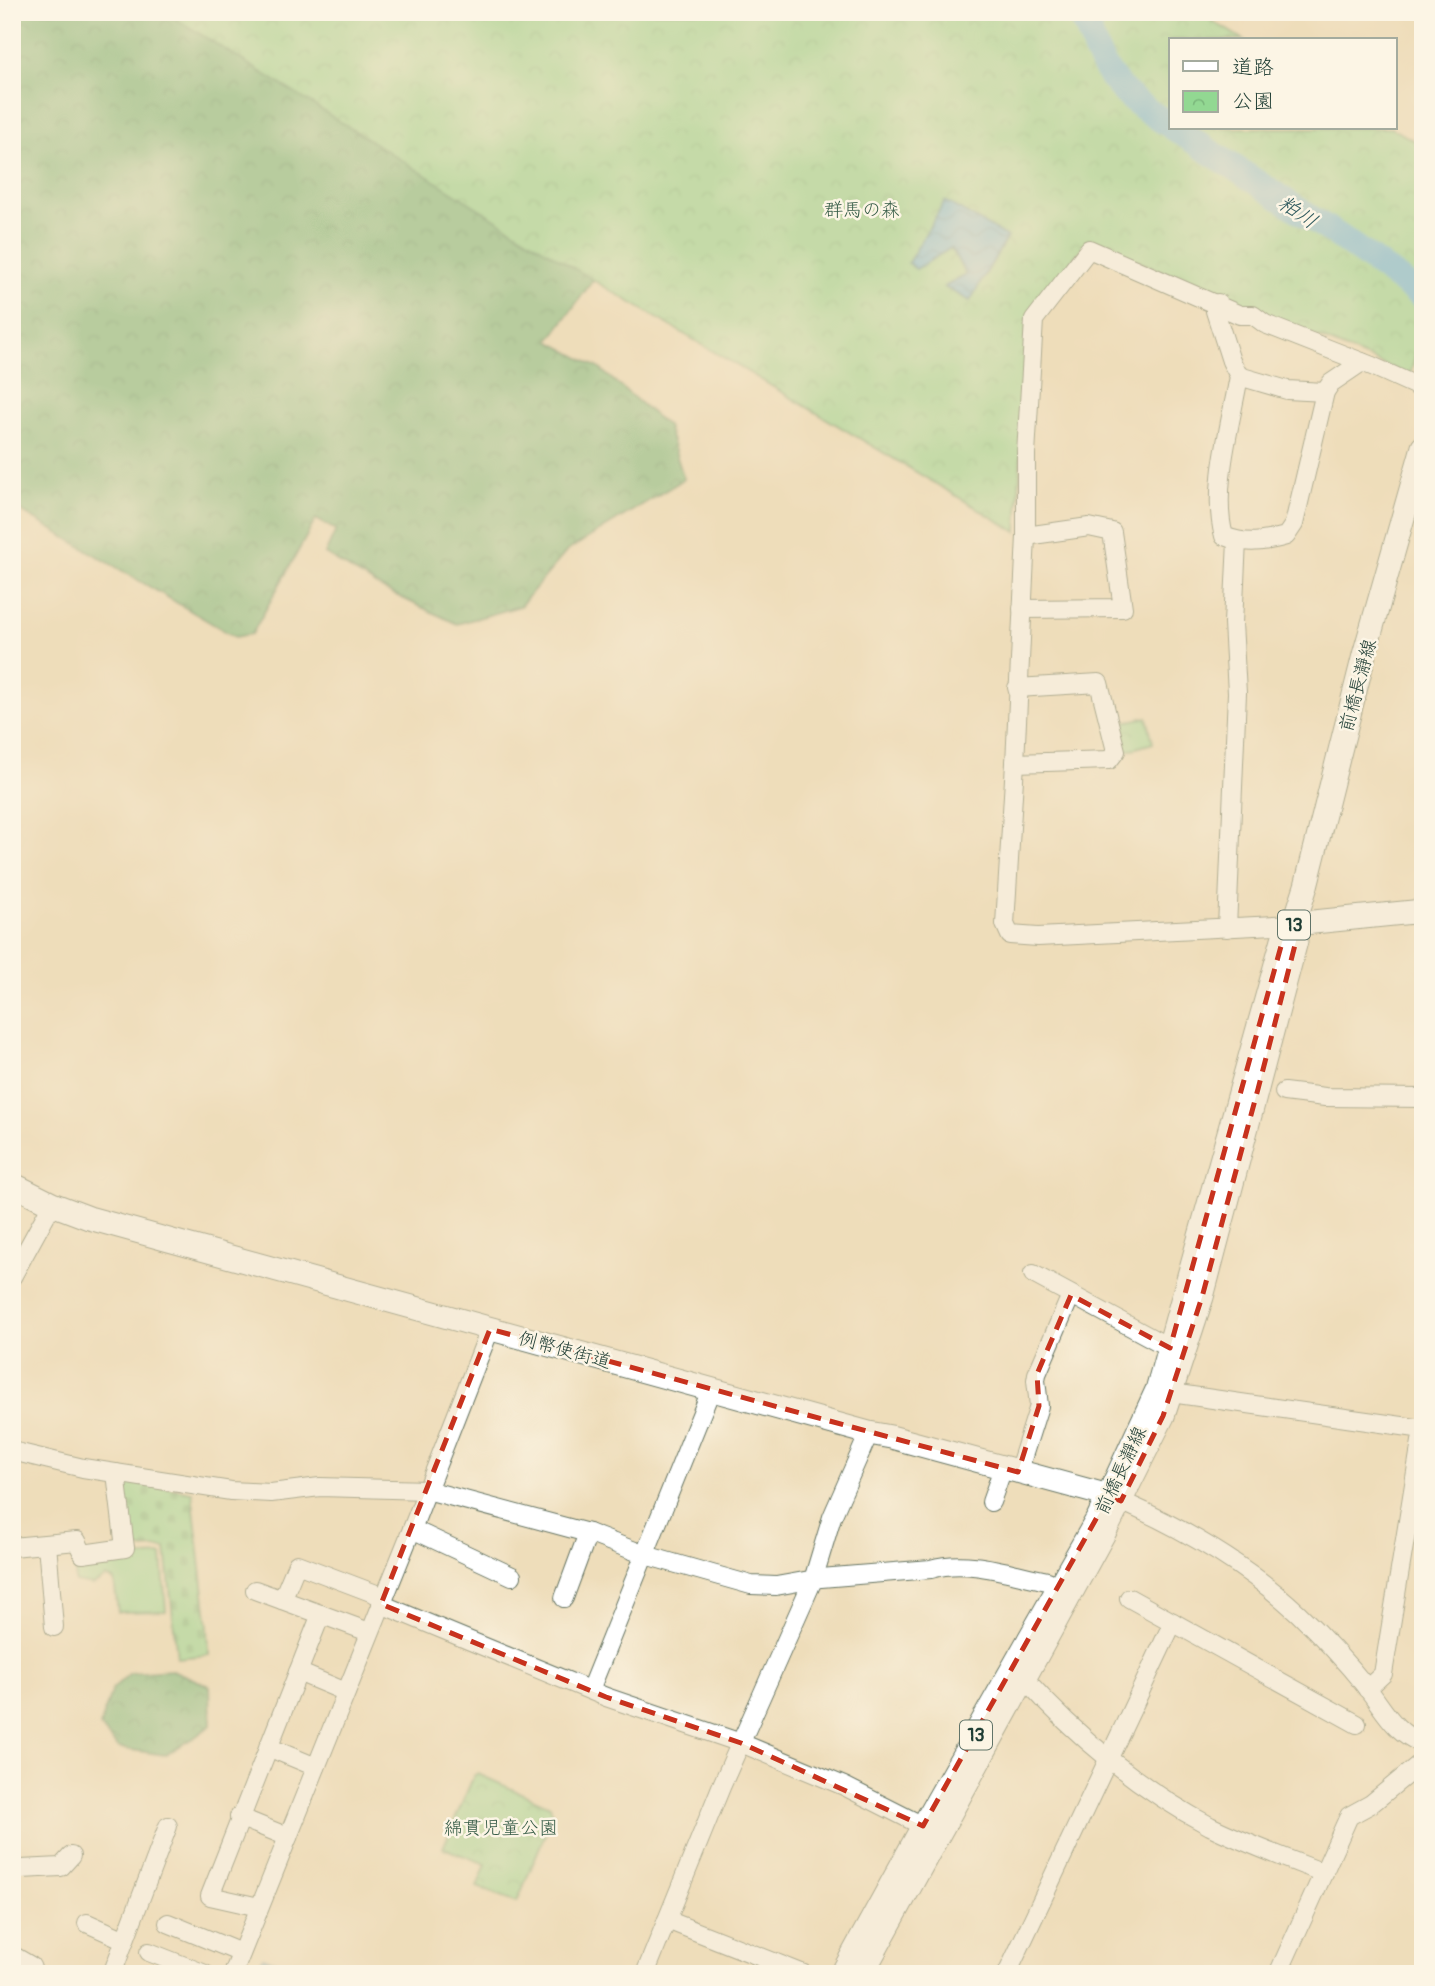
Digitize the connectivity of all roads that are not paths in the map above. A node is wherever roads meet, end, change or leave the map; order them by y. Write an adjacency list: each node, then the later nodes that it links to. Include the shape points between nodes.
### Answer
1 (1218, 303): 2 (street); 3 (street, via 1215,311); 7 (street, via 1089,249 1034,320)
2 (1362, 362): 4 (street); 5 (street)
3 (1239, 376): 5 (street, via 1287,390); 8 (street, via 1219,496 1224,536)
4 (1423, 389)
5 (1325, 392): 8 (street, via 1294,524 1286,536 1261,543)
6 (1423, 447): 13 (main road, 前橋長瀞線 / 13)
7 (1026, 536): 9 (street); 9 (street, via 1089,527 1112,532 1123,608)
8 (1237, 541): 14 (street, via 1233,624 1237,693)
9 (1022, 609): 10 (street)
10 (1017, 688): 11 (street); 11 (street, via 1099,683 1116,751 1109,760)
11 (1016, 763): 14 (street, via 1005,924 1010,935)
12 (1423, 911): 13 (main road)
13 (1294, 924): 14 (street); 23 (main road, 前橋長瀞線 / 13, via 1283,939 1272,976); 25 (main road, 前橋長瀞線 / 13, via 1296,941 1258,1089)
14 (1227, 928)
15 (1284, 1092): 16 (street)
16 (1423, 1098)
17 (12, 1184): 18 (main road, 例幣使街道)
18 (52, 1204): 20 (street); 22 (main road, 例幣使街道)
19 (1033, 1274): 21 (street)
20 (12, 1277)
21 (1071, 1295): 23 (street); 28 (street, via 1037,1374 1038,1406)
22 (489, 1329): 24 (main road, 例幣使街道); 30 (street)
23 (1170, 1348): 31 (main road, 前橋長瀞線 / 13)
24 (711, 1390): 26 (main road, 例幣使街道); 37 (street)
25 (1171, 1393): 31 (main road, 前橋長瀞線 / 13, via 1163,1416); 52 (street, via 1423,1429 1383,1674)
26 (869, 1433): 28 (main road, 例幣使街道); 39 (street, via 832,1517)
27 (12, 1451): 29 (street)
28 (1011, 1470): 31 (main road, 例幣使街道); 32 (street)
29 (116, 1473): 30 (street, via 230,1491 271,1493 320,1487); 35 (street, via 125,1548 83,1554 77,1541)
30 (427, 1490): 33 (street); 34 (street)
31 (1115, 1498): 40 (main road, 前橋長瀞線 / 13); 51 (main road, 前橋長瀞線 / 13); 52 (street, via 1246,1572 1298,1613)
32 (991, 1502)
33 (412, 1529): 38 (street); 45 (street)
34 (588, 1533): 37 (street); 42 (street)
35 (47, 1544): 36 (street); 48 (street)
36 (12, 1547)
37 (646, 1555): 39 (street, via 751,1585); 53 (street)
38 (512, 1576)
39 (813, 1580): 40 (street, via 947,1564 1048,1581); 56 (street)
40 (1056, 1589): 64 (main road, 前橋長瀞線 / 13)
41 (255, 1590): 44 (street)
42 (564, 1598)
43 (1129, 1598): 47 (street)
44 (282, 1600): 45 (street, via 297,1564); 46 (street)
45 (382, 1600): 49 (street); 53 (street)
46 (321, 1614): 49 (street); 50 (street)
47 (1173, 1622): 55 (street); 59 (street)
48 (54, 1628)
49 (369, 1632): 54 (street)
50 (298, 1672): 54 (street); 58 (street)
51 (1025, 1679): 59 (street); 84 (main road, 前橋長瀞線 / 13)
52 (1367, 1689): 57 (street, via 1397,1730)
53 (590, 1690): 56 (street)
54 (345, 1692): 61 (street)
55 (1357, 1724)
56 (741, 1743): 64 (street, via 844,1786); 70 (street)
57 (1423, 1744)
58 (268, 1747): 61 (street); 62 (street)
59 (1109, 1758): 68 (street, via 1207,1824); 85 (street)
60 (1423, 1760): 68 (street, via 1371,1804 1349,1816)
61 (316, 1767): 65 (street)
62 (239, 1817): 65 (street); 69 (street, via 210,1896)
63 (168, 1826): 73 (street)
64 (922, 1826): 83 (main road, 前橋長瀞線 / 13)
65 (288, 1837): 69 (street)
66 (71, 1856): 67 (street, via 61,1867)
67 (21, 1869)
68 (1324, 1873): 86 (street)
69 (259, 1907): 75 (street)
70 (667, 1920): 81 (street); 82 (street)
71 (86, 1923): 73 (street)
72 (168, 1923): 75 (street)
73 (125, 1940): 78 (street)
74 (149, 1952): 79 (street)
75 (241, 1953): 80 (street)
76 (12, 1955): 77 (street, via 31,1966)
77 (34, 1974)
78 (112, 1974)
79 (205, 1974)
80 (233, 1974)
81 (645, 1974)
82 (804, 1974)
83 (842, 1974)
84 (862, 1974)
85 (1007, 1974)
86 (1278, 1974)

